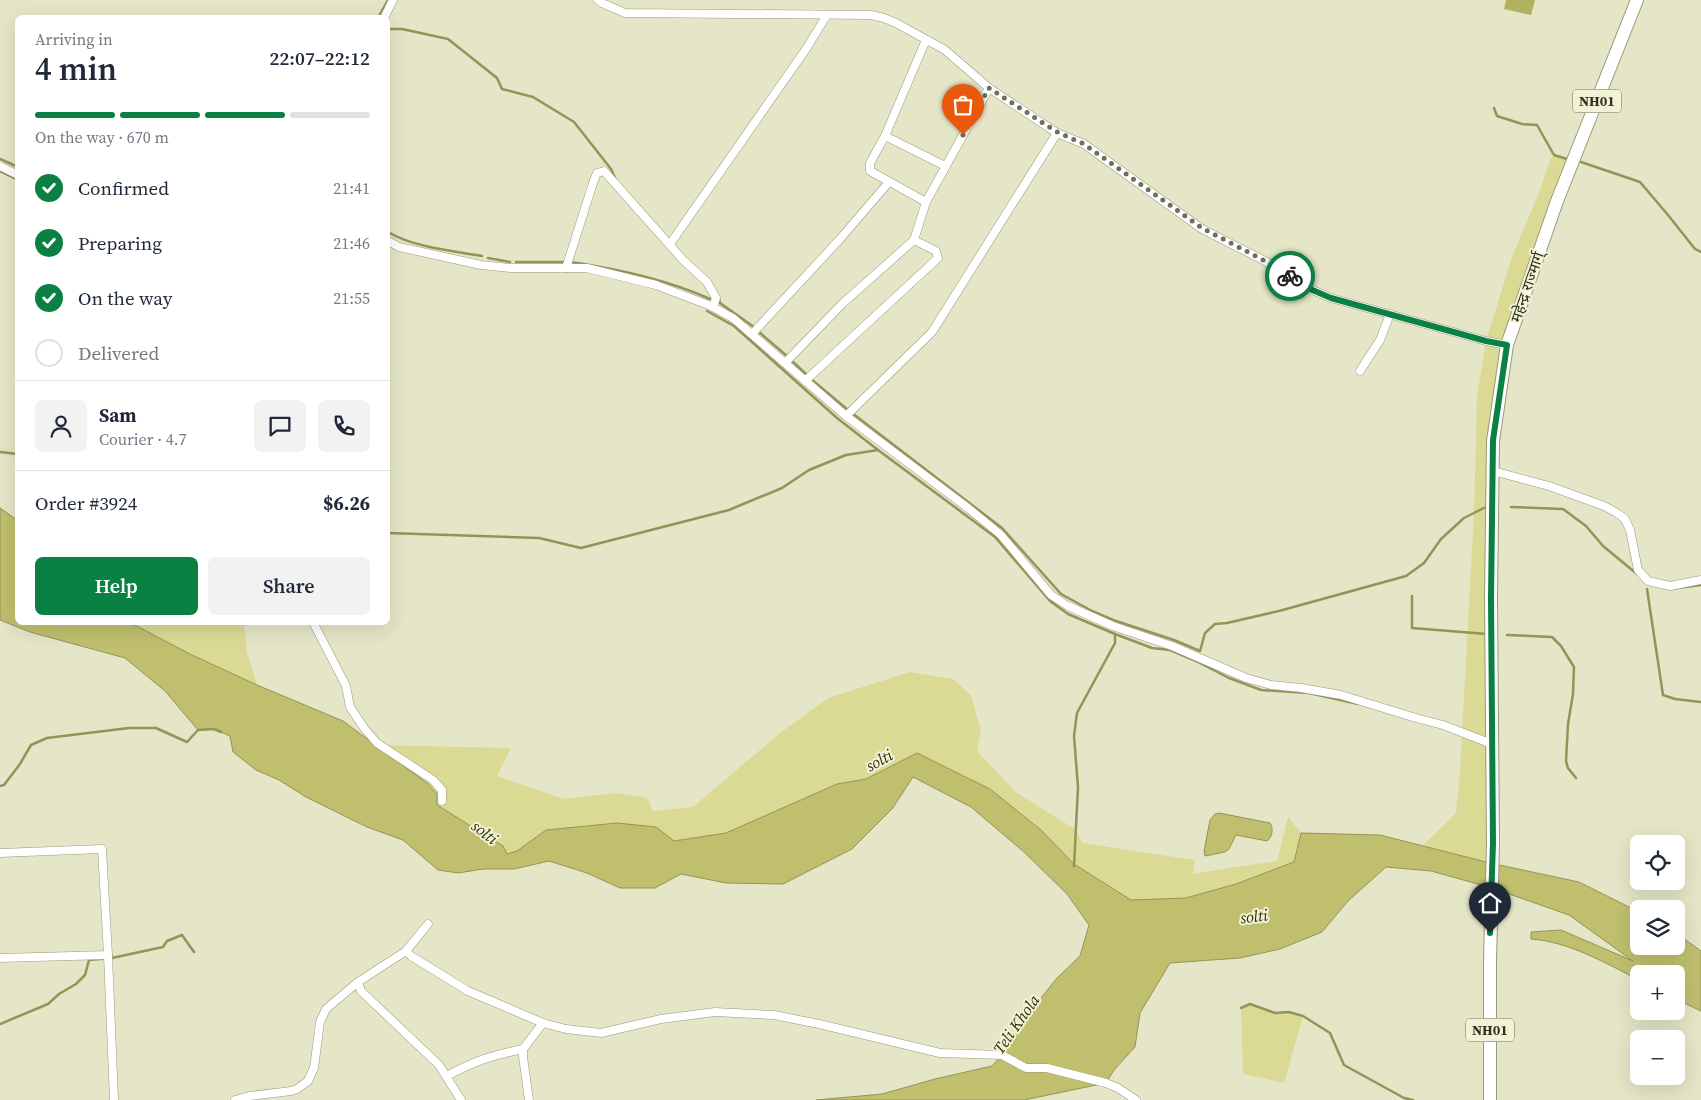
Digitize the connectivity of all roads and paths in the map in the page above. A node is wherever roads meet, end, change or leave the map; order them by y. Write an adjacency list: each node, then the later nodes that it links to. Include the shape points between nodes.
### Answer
1 (394, 0): 4 (street)
2 (598, 0): 5 (street, via 625,13)
3 (1637, 0): 22 (highway, महेन्द्र राज्मार्ग् / NH01, via 1557,201)
4 (386, 15)
5 (827, 15): 6 (street, via 884,18); 17 (street)
6 (926, 40): 7 (street, via 945,50); 9 (street)
7 (989, 88): 8 (street); 11 (street)
8 (1057, 132): 20 (street, via 1084,144 1202,228 1310,289); 26 (street, via 932,332)
9 (885, 136): 11 (street); 13 (street, via 869,168)
10 (0, 166): 12 (street)
11 (945, 166): 14 (street)
12 (15, 174)
13 (889, 182): 14 (street); 21 (street)
14 (926, 202): 15 (street)
15 (914, 240): 23 (street, via 842,304); 25 (street, via 936,251 938,258)
16 (390, 242): 18 (street, via 399,247 482,265)
17 (670, 244): 18 (street, via 604,171 599,171); 19 (street, via 706,282 716,298)
18 (566, 268): 19 (street, via 587,268 656,285)
19 (713, 307): 21 (street)
20 (1390, 314): 22 (street); 24 (street, via 1380,340)
21 (752, 334): 23 (street)
22 (1507, 345): 27 (highway, महेन्द्र राज्मार्ग् / NH01, via 1493,440)
23 (785, 363): 25 (street)
24 (1360, 371)
25 (805, 380): 26 (street)
26 (846, 416): 30 (street, via 1001,535 1052,595 1068,606 1246,678 1271,685 1342,695 1443,725)
27 (1493, 471): 28 (street, via 1549,486 1617,513 1625,519 1638,570 1648,581 1670,586); 30 (highway, महेन्द्र राज्मार्ग् / NH01)
28 (1701, 580)
29 (315, 625): 31 (street, via 346,686 350,707 364,728 377,743 433,780 442,790)
30 (1492, 744): 46 (highway, महेन्द्र राज्मार्ग् / NH01)
31 (442, 801)
32 (0, 853): 35 (street, via 102,848)
33 (428, 924): 34 (street)
34 (406, 951): 37 (street); 38 (street, via 468,991)
35 (108, 955): 36 (street); 41 (street)
36 (0, 958)
37 (358, 982): 40 (street, via 361,991); 42 (street, via 322,1015 314,1068 308,1081 290,1091)
38 (543, 1023): 39 (street); 45 (street, via 601,1032 715,1012 774,1015 933,1052 1002,1055 1026,1068 1047,1068 1106,1083)
39 (523, 1048): 40 (street, via 485,1057); 44 (street)
40 (447, 1076): 43 (street)
41 (114, 1100)
42 (235, 1100)
43 (461, 1100)
44 (530, 1100)
45 (1136, 1100)
46 (1490, 1100)

